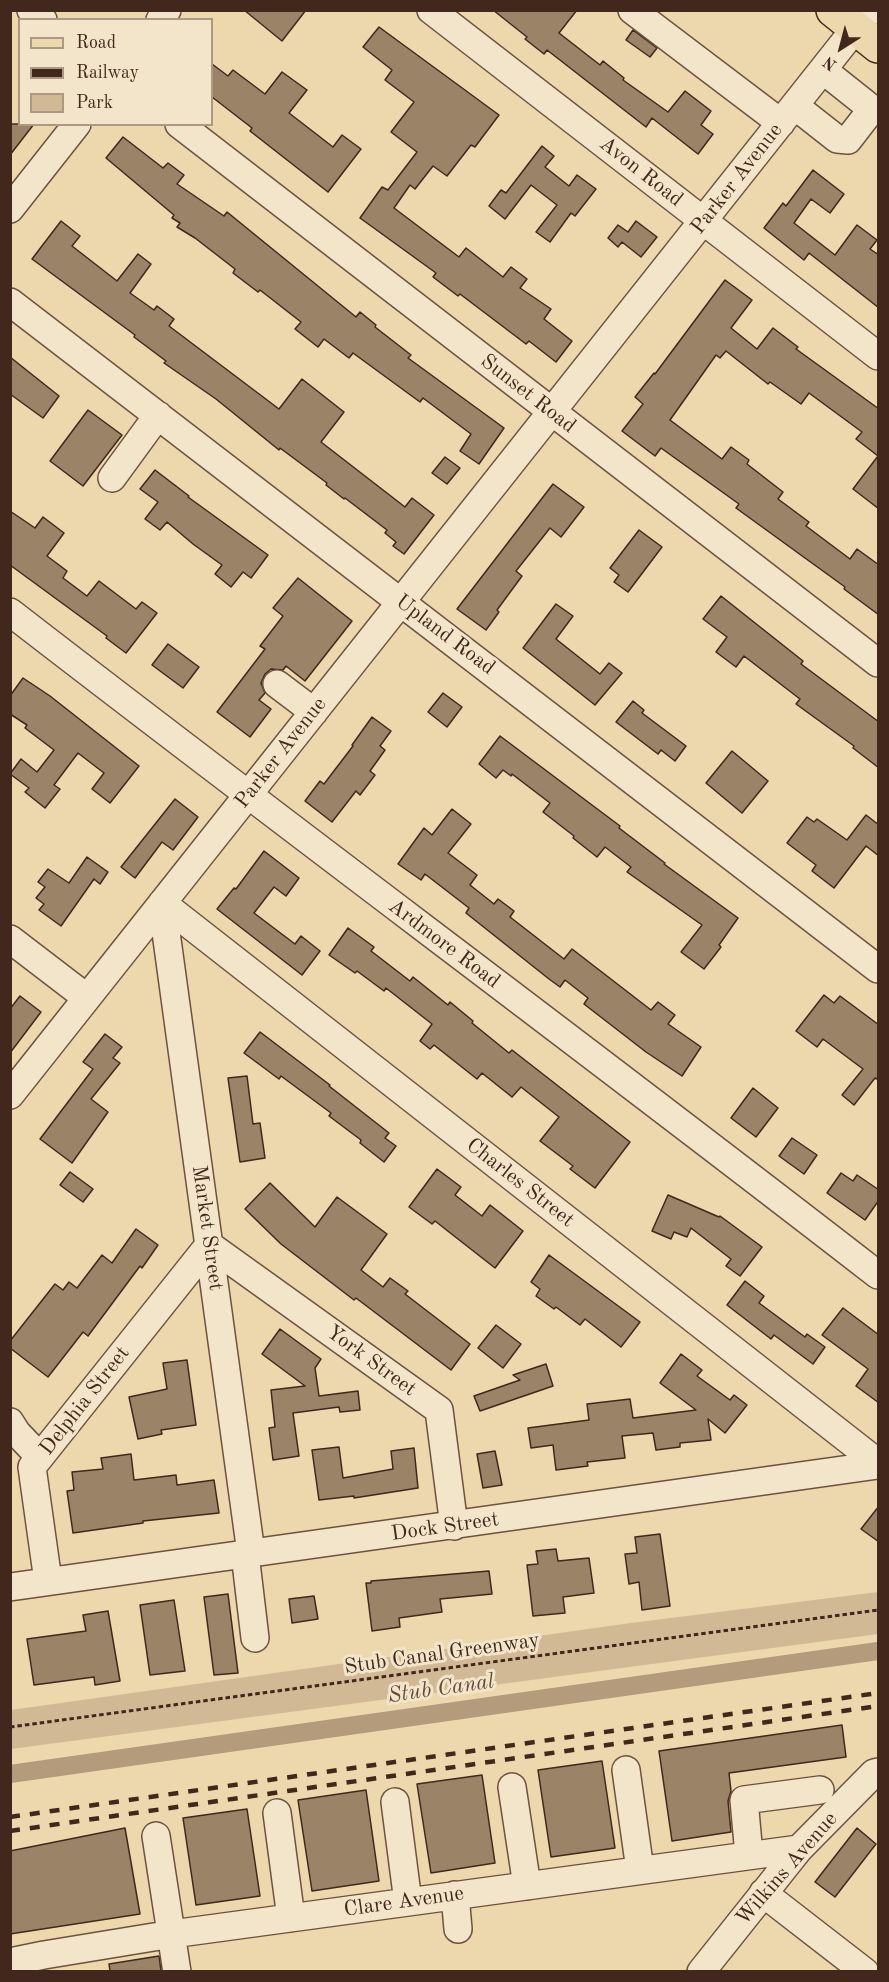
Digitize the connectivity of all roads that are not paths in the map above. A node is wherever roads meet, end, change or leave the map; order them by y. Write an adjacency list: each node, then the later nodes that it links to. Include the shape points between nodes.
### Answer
1 (431, 10): 10 (street, Avon Road)
2 (632, 10): 6 (street)
3 (859, 24): 4 (street, Parker Avenue)
4 (823, 70): 5 (street); 6 (street, Parker Avenue)
5 (875, 105): 6 (street, via 848,140 843,141)
6 (788, 114): 10 (street, Parker Avenue)
7 (75, 126): 9 (street)
8 (182, 126): 13 (street, Sunset Road)
9 (10, 209)
10 (704, 221): 12 (street, Avon Road); 13 (street, Parker Avenue, via 603,347 599,380 588,395 574,406)
11 (10, 302): 14 (street, Upland Road)
12 (879, 356)
13 (552, 412): 16 (street, Parker Avenue); 18 (street, Sunset Road)
14 (158, 415): 15 (street); 16 (street, Upland Road)
15 (112, 478)
16 (401, 602): 20 (street, Parker Avenue); 24 (street, Upland Road)
17 (10, 612): 21 (street, Ardmore Road)
18 (879, 663)
19 (277, 684): 20 (street)
20 (314, 712): 21 (street, Parker Avenue)
21 (248, 795): 22 (street, Parker Avenue); 28 (street, Ardmore Road)
22 (162, 903): 25 (street, Parker Avenue); 27 (street, Market Street); 31 (street, Charles Street)
23 (10, 939): 25 (street)
24 (879, 969)
25 (87, 998): 26 (street, Parker Avenue)
26 (10, 1095)
27 (209, 1245): 30 (street, Delphia Street); 32 (street, York Street, via 439,1410); 33 (street, Market Street)
28 (879, 1275)
29 (10, 1422): 30 (street)
30 (40, 1457): 34 (street, Delphia Street, via 32,1467)
31 (879, 1464): 32 (street, Dock Street)
32 (454, 1526): 33 (street, Dock Street)
33 (248, 1554): 34 (street, Dock Street); 36 (street, Market Street)
34 (48, 1581): 35 (street, Dock Street)
35 (10, 1587)
36 (255, 1638)
37 (626, 1770): 46 (street)
38 (879, 1772): 44 (street, Wilkins Avenue)
39 (512, 1787): 47 (street)
40 (820, 1790): 45 (street, via 744,1800)
41 (395, 1802): 50 (street)
42 (277, 1813): 51 (street)
43 (156, 1836): 53 (street)
44 (799, 1848): 45 (street, Clare Avenue); 48 (street, Wilkins Avenue)
45 (749, 1855): 46 (street, Clare Avenue)
46 (640, 1870): 47 (street, Clare Avenue)
47 (527, 1886): 49 (street, Clare Avenue)
48 (763, 1893): 56 (street, Wilkins Avenue); 57 (street)
49 (455, 1896): 50 (street, Clare Avenue); 52 (street)
50 (408, 1902): 51 (street, Clare Avenue)
51 (291, 1918): 53 (street, Clare Avenue)
52 (458, 1929)
53 (172, 1934): 54 (street, Clare Avenue); 55 (street)
54 (10, 1962)
55 (177, 1971)
56 (701, 1971)
57 (865, 1971)

